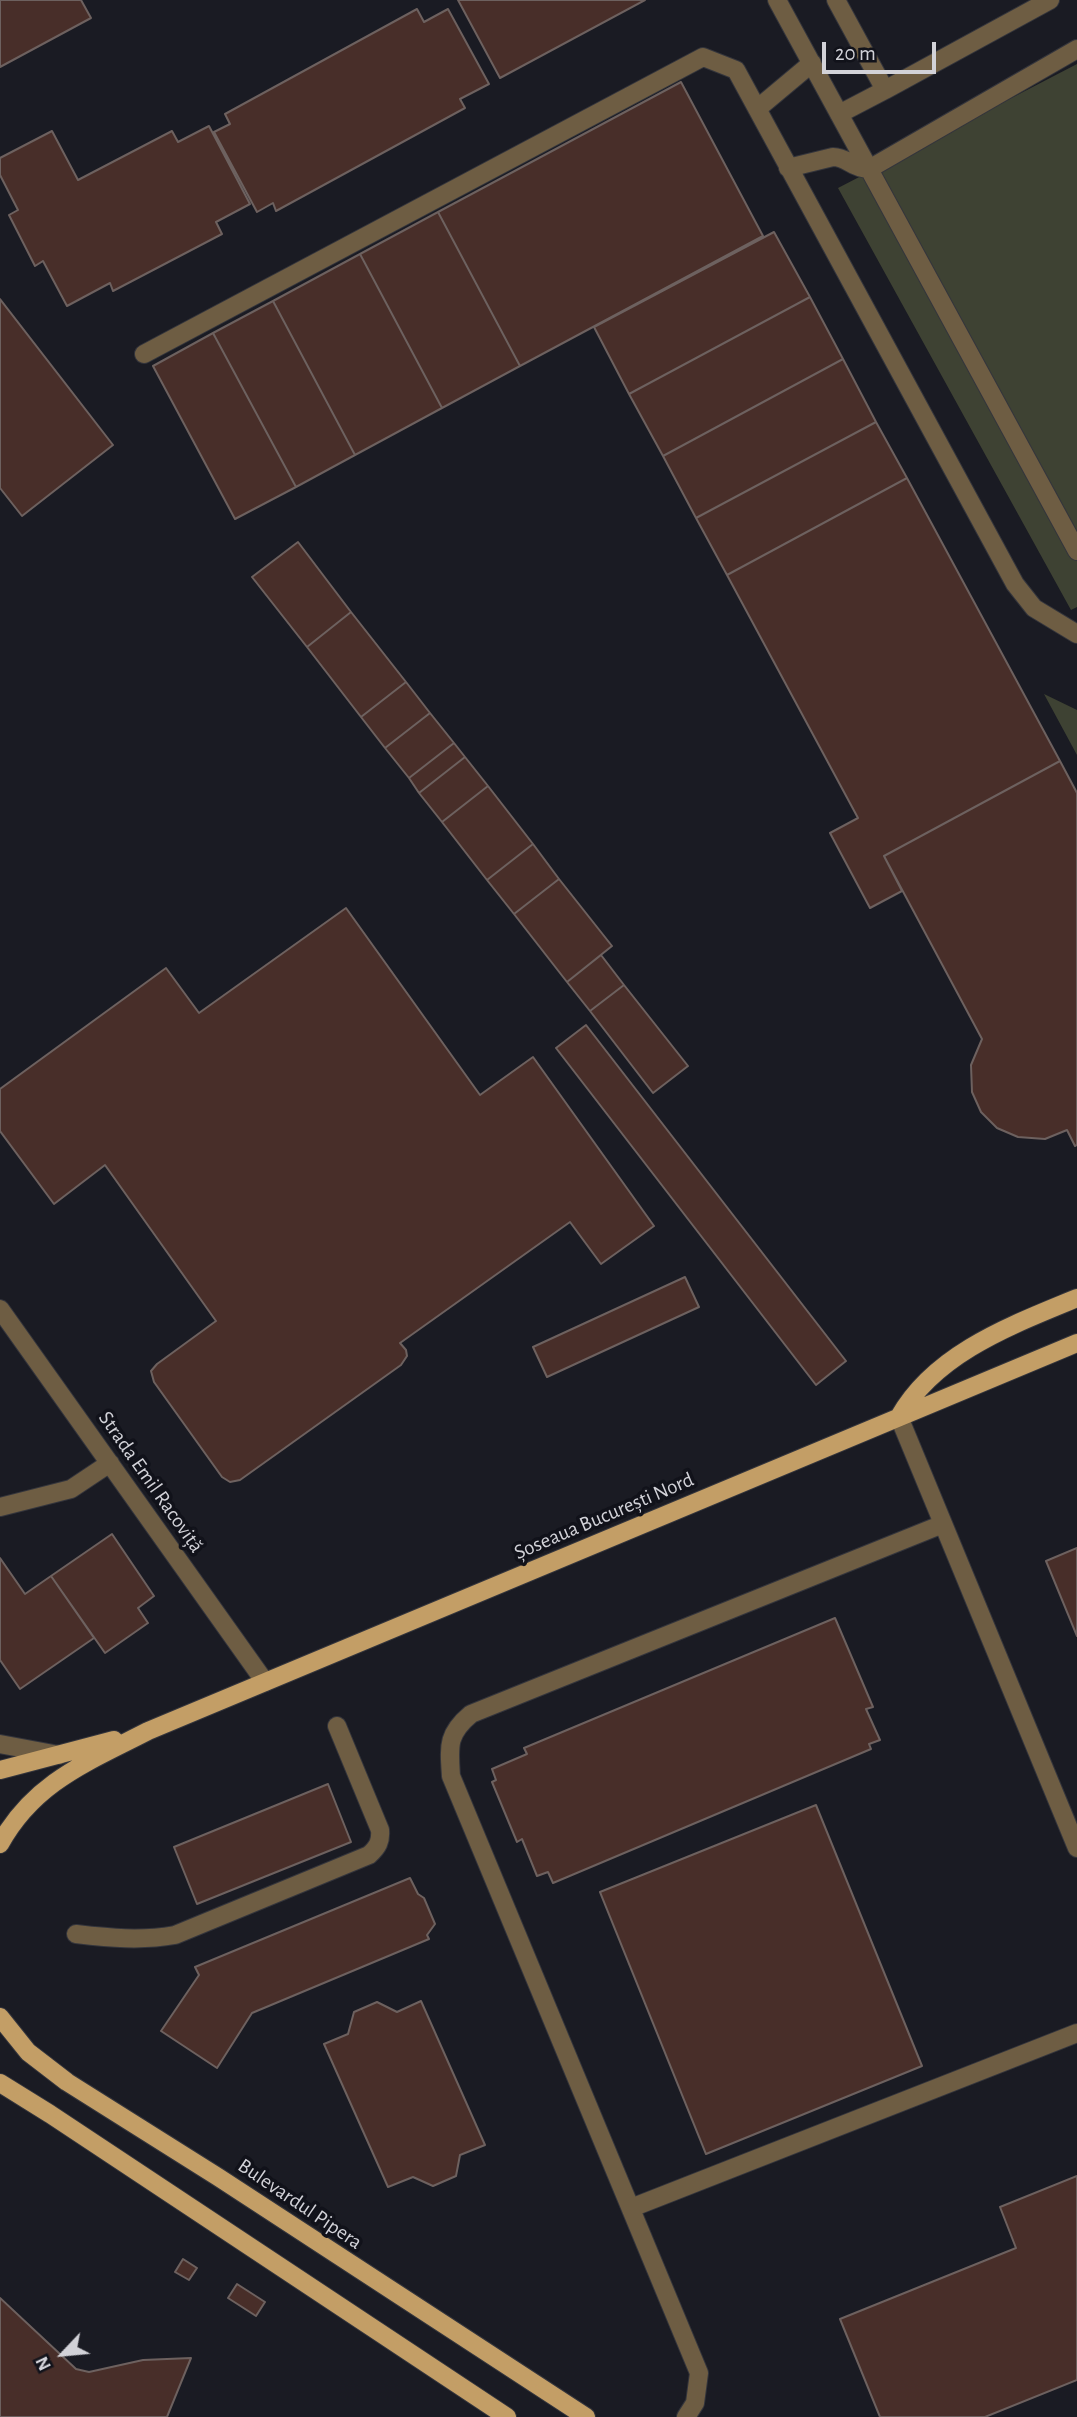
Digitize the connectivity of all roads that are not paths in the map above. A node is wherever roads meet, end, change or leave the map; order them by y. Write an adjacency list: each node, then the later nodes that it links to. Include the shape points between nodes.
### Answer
1 (777, 0): 5 (street)
2 (836, 0): 6 (street)
3 (1050, 0): 6 (street)
4 (1077, 49): 10 (street)
5 (811, 63): 7 (street); 8 (street)
6 (885, 90): 8 (street)
7 (757, 109): 9 (street); 11 (street, via 736,71 703,57)
8 (839, 114): 10 (street)
9 (788, 168): 10 (street, via 840,157 856,168); 13 (street, via 1015,584 1034,608)
10 (869, 169): 12 (street)
11 (144, 354)
12 (1077, 551)
13 (1077, 634)
14 (1077, 1298): 17 (main road, via 991,1337 940,1369 922,1384)
15 (0, 1309): 18 (street, Strada Emil Racoviță)
16 (1077, 1343): 17 (main road, Șoseaua București Nord)
17 (899, 1417): 20 (street); 21 (main road, Șoseaua București Nord)
18 (110, 1463): 19 (street, via 71,1489); 21 (street, Strada Emil Racoviță)
19 (0, 1507)
20 (943, 1524): 28 (street); 33 (street, via 471,1714 455,1727 449,1750 451,1776)
21 (265, 1682): 23 (main road, Șoseaua București Nord)
22 (337, 1726): 29 (street, via 380,1830 381,1839 369,1855 175,1935 127,1940)
23 (148, 1731): 25 (main road, Șoseaua București Nord); 27 (main road, Șoseaua București Nord, via 34,1797)
24 (0, 1744): 25 (street)
25 (59, 1755): 26 (main road, Șoseaua București Nord)
26 (0, 1770)
27 (0, 1844)
28 (1077, 1848)
29 (76, 1934)
30 (0, 2017): 35 (main road, Bulevardul Pipera, via 28,2052 67,2082)
31 (1077, 2033): 33 (street)
32 (0, 2083): 34 (main road)
33 (631, 2208): 36 (street, via 699,2373 695,2403)
34 (507, 2417)
35 (586, 2417)
36 (686, 2417)

